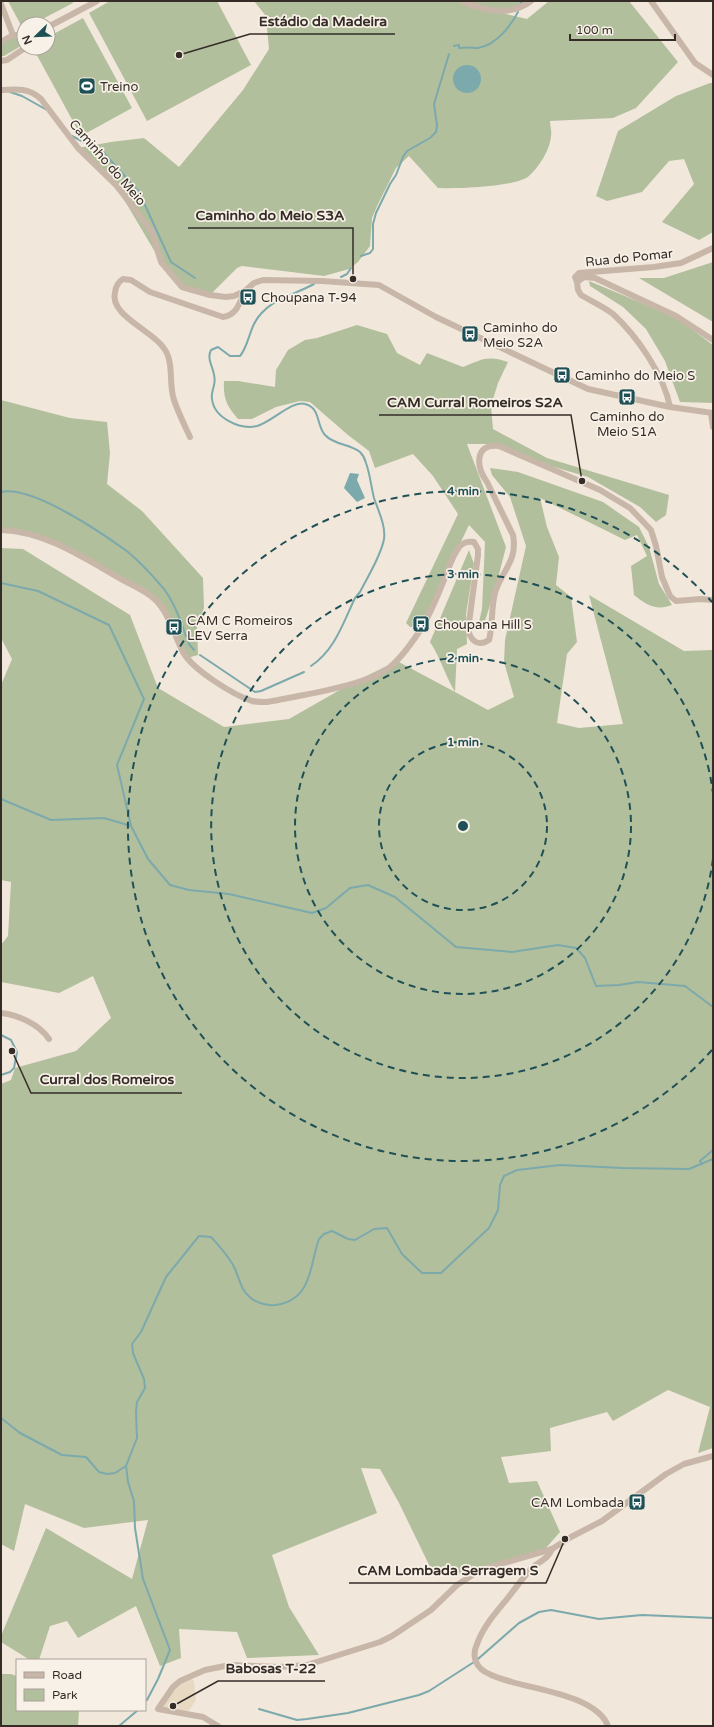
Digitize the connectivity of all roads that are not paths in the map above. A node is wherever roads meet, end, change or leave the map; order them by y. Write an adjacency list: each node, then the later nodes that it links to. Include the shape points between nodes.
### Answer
1 (97, 1): 6 (street)
2 (462, 1): 3 (street, via 491,11 509,11)
3 (531, 1)
4 (651, 1): 11 (street, via 695,63)
5 (1, 4): 7 (street)
6 (56, 23)
7 (13, 35): 8 (street)
8 (1, 42)
9 (16, 54): 10 (street)
10 (1, 61)
11 (713, 75)
12 (1, 90): 15 (street, Caminho do Meio, via 27,90 41,99 78,148 116,186 148,226 161,262 182,287 210,296 234,296)
13 (713, 248): 14 (street, Rua do Pomar, via 681,263 579,273 575,276)
14 (577, 282): 16 (street, via 584,277 595,278 676,316); 17 (street, via 582,295 612,314 646,355 663,382)
15 (245, 291): 17 (street, Caminho do Meio, via 254,283 263,280 379,285 436,317 588,389); 20 (street, via 236,310 223,317 150,292 131,280 123,279 116,286 114,296 122,313 162,345 169,356 170,384)
16 (713, 340)
17 (670, 407): 18 (street, Caminho do Meio)
18 (712, 413): 19 (street)
19 (713, 427)
20 (190, 436)
21 (1, 530): 22 (street, via 19,532 74,552 149,595 160,605 183,652 192,664 240,696 254,702 267,702 329,689 379,674 389,668 420,631 454,556 461,545 468,541 474,542 478,549 468,630 470,637 478,643 489,640 495,594 514,553 514,544 478,464 479,456 487,446 500,446 600,490 630,508 651,530 662,577 670,596 676,601)
22 (713, 600)
23 (1, 1013): 24 (street, via 12,1014 34,1025)
24 (49, 1039)
25 (713, 1456): 26 (street, via 684,1464 666,1474 602,1521)
26 (552, 1550): 27 (street, via 477,1572 457,1585 431,1610 380,1642 307,1665 230,1665 205,1670 180,1681 158,1709 203,1717); 28 (street, via 546,1559 531,1569 483,1630 476,1644 474,1656 483,1670 501,1679 587,1704 601,1714)
27 (218, 1726)
28 (608, 1726)

